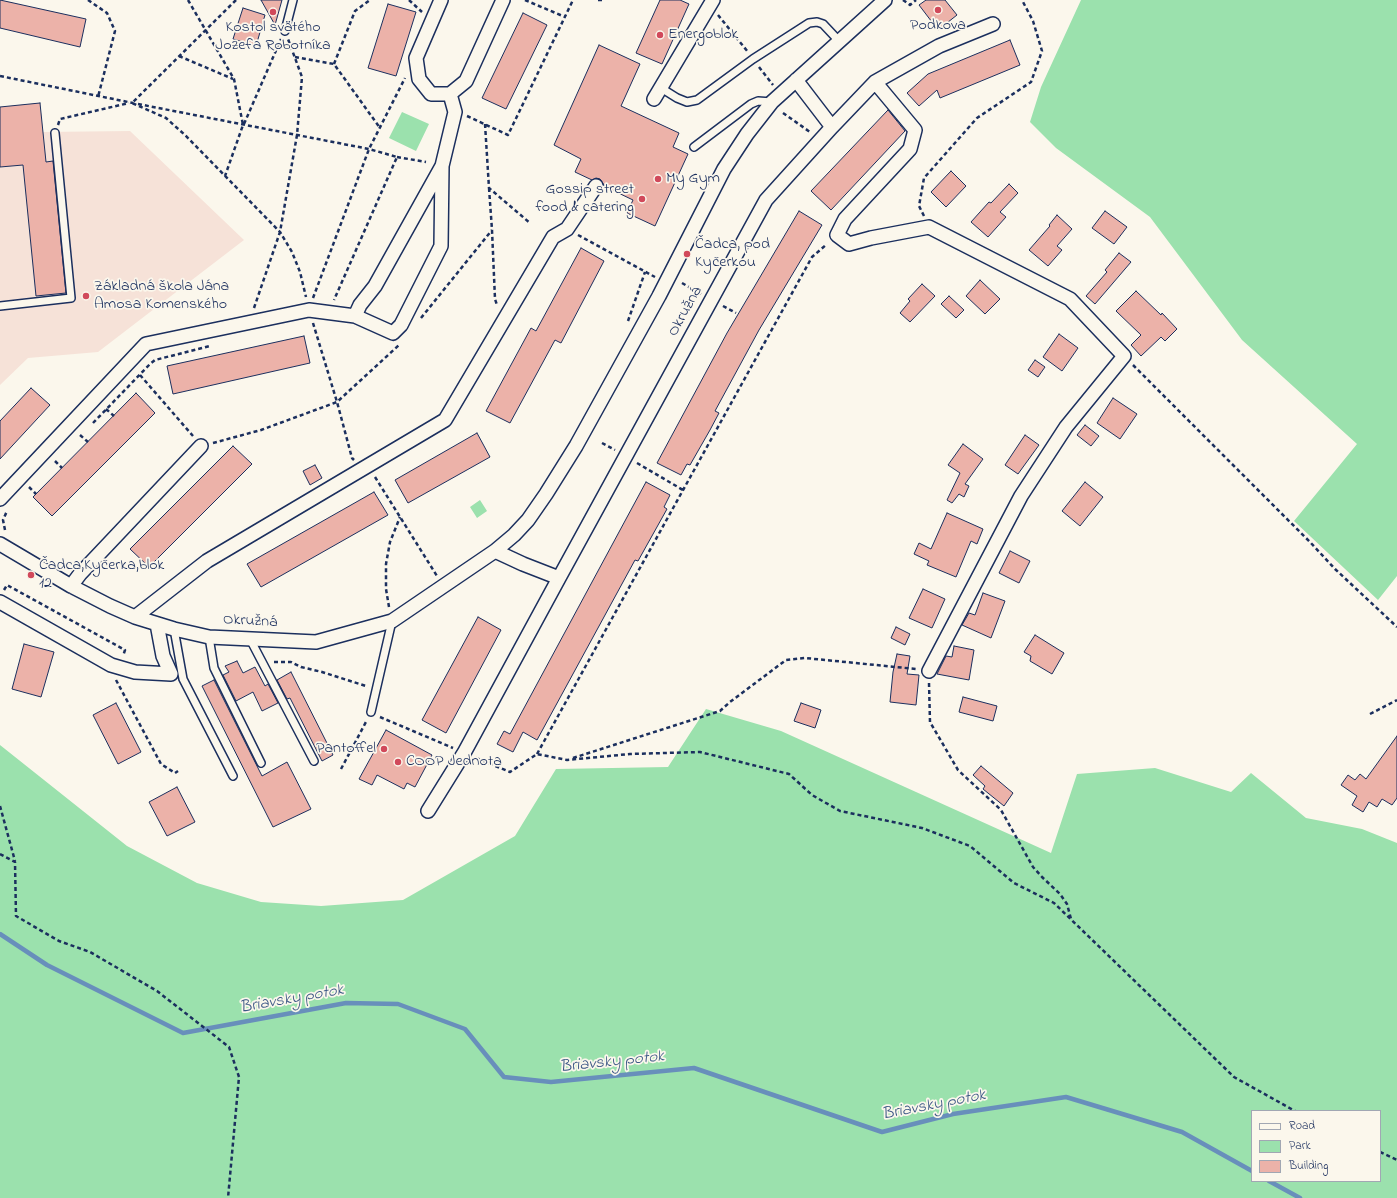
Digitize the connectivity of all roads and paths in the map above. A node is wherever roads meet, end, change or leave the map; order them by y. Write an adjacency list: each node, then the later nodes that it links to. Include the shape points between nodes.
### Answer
1 (88, 0): 34 (path, via 107,13 115,31)
2 (188, 0): 19 (path)
3 (236, 0): 19 (path)
4 (294, 0): 20 (lane)
5 (370, 0): 26 (path, via 355,11)
6 (441, 0): 24 (street)
7 (503, 0): 33 (street, via 466,81)
8 (525, 0): 17 (path)
9 (573, 0): 17 (path)
10 (598, 0): 11 (path)
11 (602, 0)
12 (884, 0): 21 (street, Okružná)
13 (903, 0): 14 (path, via 910,5)
14 (916, 0)
15 (1022, 0): 56 (path, via 1033,21 1042,51 1031,82 977,118 924,178 919,206)
16 (711, 3): 25 (path); 32 (street)
17 (565, 17): 40 (path, via 508,136)
18 (993, 24): 30 (street, Okružná, via 939,46)
19 (206, 30): 22 (path); 28 (path)
20 (285, 31): 23 (path); 41 (path)
21 (839, 41): 25 (lane, via 823,24 809,23); 29 (street, Okružná)
22 (180, 56): 28 (path); 37 (path)
23 (295, 56): 26 (path); 45 (path, via 302,77)
24 (416, 58): 33 (street, via 419,79 431,94); 43 (path)
25 (753, 59): 31 (path); 32 (lane, via 697,100 687,102)
26 (334, 64): 43 (path)
27 (0, 76): 34 (path)
28 (234, 79): 41 (path)
29 (796, 80): 36 (street, Okružná); 42 (street)
30 (876, 82): 42 (street, Okružná); 60 (street, via 915,130 910,149 844,219)
31 (773, 86)
32 (661, 88): 35 (street)
33 (450, 94): 38 (street)
34 (98, 97): 37 (path)
35 (654, 99)
36 (772, 102): 47 (lane, via 758,101 751,104); 62 (street, Okružná, via 724,169)
37 (132, 103): 41 (path); 44 (path, via 60,119); 52 (path, via 166,118)
38 (455, 112): 40 (path); 51 (street)
39 (783, 112): 46 (path)
40 (485, 124): 54 (path)
41 (243, 126): 45 (path); 52 (path)
42 (832, 127): 46 (street, Okružná)
43 (380, 128): 48 (path)
44 (55, 133): 65 (lane, via 71,298)
45 (297, 136): 48 (path); 59 (path)
46 (820, 140): 86 (street, Okružná, via 766,200)
47 (694, 146)
48 (369, 149): 49 (path); 67 (path)
49 (397, 157): 50 (path); 64 (path)
50 (426, 162)
51 (442, 166): 68 (street, via 375,286); 68 (street, via 441,246 401,325 393,333)
52 (224, 176): 59 (path)
53 (596, 186): 57 (street)
54 (489, 188): 55 (path); 58 (path)
55 (530, 223)
56 (929, 227): 60 (street, via 849,244); 73 (street, via 1070,299)
57 (567, 229): 61 (path); 106 (street, via 553,237 445,420 207,561)
58 (492, 230): 63 (path); 69 (path)
59 (280, 232): 66 (path); 67 (path, via 300,272)
60 (837, 236): 94 (path, via 812,257)
61 (645, 272): 62 (path); 70 (path)
62 (666, 283): 101 (street, Okružná, via 580,439 546,494 528,520)
63 (495, 299)
64 (332, 303)
65 (0, 306)
66 (253, 310)
67 (309, 310): 68 (street); 75 (path); 97 (street, via 146,344)
68 (355, 316)
69 (417, 323)
70 (626, 327)
71 (402, 342): 75 (path)
72 (217, 344): 74 (path, via 155,360)
73 (1124, 356): 109 (path, via 1335,569); 114 (street, via 1066,427 1021,496)
74 (140, 375): 76 (path); 84 (path)
75 (337, 402): 84 (path, via 261,430); 87 (path)
76 (106, 409): 77 (path); 78 (path)
77 (114, 416)
78 (91, 424)
79 (86, 430): 80 (path)
80 (80, 435): 81 (path); 82 (path)
81 (75, 440)
82 (88, 442)
83 (602, 443): 86 (path)
84 (201, 446): 104 (street)
85 (60, 455): 88 (path)
86 (626, 456): 94 (path); 103 (street, Okružná)
87 (352, 458)
88 (55, 460): 89 (path); 90 (path)
89 (50, 466)
90 (62, 468)
91 (376, 478): 98 (path)
92 (34, 481): 93 (path)
93 (29, 487): 95 (path); 96 (path)
94 (683, 490): 120 (path)
95 (24, 492)
96 (36, 494)
97 (5, 503): 99 (path)
98 (400, 517): 102 (path); 107 (path, via 390,542 386,564 387,598)
99 (5, 530)
100 (0, 544): 104 (street, Okružná)
101 (495, 550): 103 (street); 107 (street, Okružná)
102 (438, 576)
103 (559, 578): 119 (street, Okružná)
104 (71, 586): 106 (street, Okružná)
105 (0, 602): 108 (street, via 111,665 134,672 170,674)
106 (135, 617): 108 (street, Okružná)
107 (392, 621): 112 (street, Okružná, via 316,642); 115 (lane)
108 (156, 624): 110 (street, Okružná)
109 (1397, 627)
110 (174, 630): 111 (street, Okružná); 127 (lane, via 183,679)
111 (209, 637): 112 (street, Okružná); 123 (lane, via 214,668)
112 (250, 639): 113 (lane)
113 (264, 665): 115 (path, via 291,662); 122 (lane)
114 (929, 671): 121 (path, via 805,658 786,660 720,711); 132 (path, via 930,722 958,770 1002,810 1033,867 1067,904)
115 (376, 689): 117 (lane)
116 (1397, 700): 118 (path)
117 (371, 712): 119 (path); 124 (path)
118 (1370, 714)
119 (464, 753): 120 (path, via 510,772); 129 (street, Okružná)
120 (537, 754): 121 (path)
121 (567, 760): 132 (path, via 630,754 700,752 789,774 812,795 840,811 922,828 970,846 1014,883 1054,903)
122 (314, 761)
123 (261, 763)
124 (341, 769)
125 (178, 771): 126 (path)
126 (175, 773)
127 (233, 776)
128 (0, 806): 131 (path)
129 (428, 811)
130 (0, 854): 131 (path)
131 (15, 862): 136 (path, via 16,916 59,941 90,952 157,992 229,1047 239,1077)
132 (1071, 919): 133 (path, via 1234,1077)
133 (1293, 1110)
134 (1381, 1152): 135 (path)
135 (1397, 1160)
136 (228, 1198)

